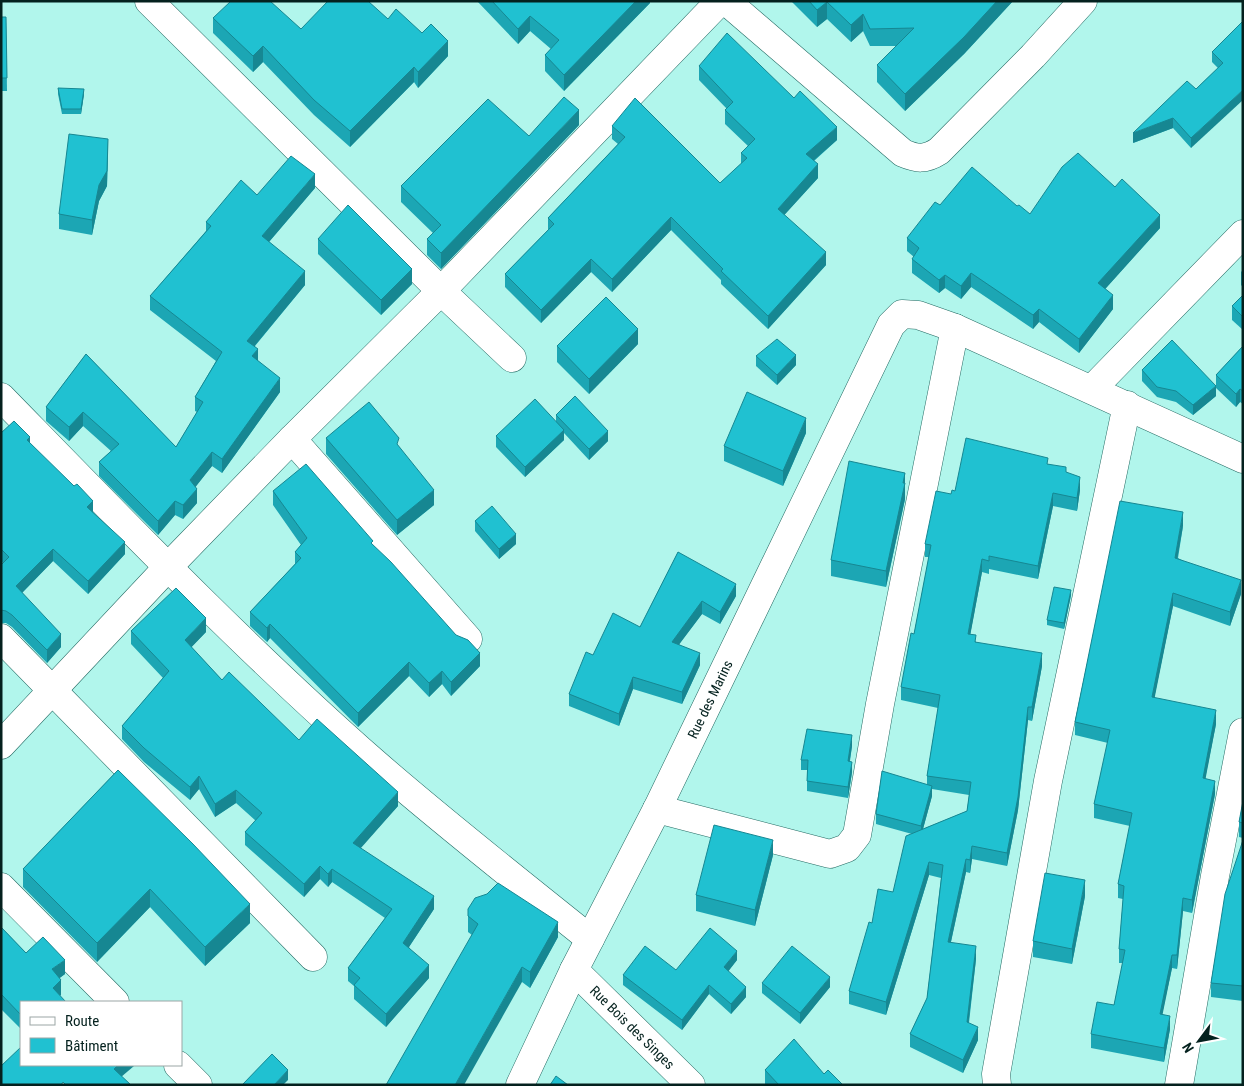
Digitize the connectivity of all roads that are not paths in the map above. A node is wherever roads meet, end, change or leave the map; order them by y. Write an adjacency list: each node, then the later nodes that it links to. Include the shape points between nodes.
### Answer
1 (149, 1): 6 (street)
2 (720, 1): 6 (street)
3 (726, 1): 4 (street, via 903,153 916,159 928,158 939,151)
4 (1082, 1)
5 (1243, 234): 9 (street)
6 (441, 291): 8 (street); 12 (street)
7 (955, 328): 9 (street); 20 (street, Rue des Marins, via 918,314 902,314 891,326); 20 (street, via 857,835 847,848 830,854)
8 (512, 358)
9 (1092, 389): 11 (street)
10 (1, 398): 14 (street)
11 (1128, 405): 13 (street); 30 (street, via 1048,781 996,1074)
12 (292, 439): 14 (street); 16 (street)
13 (1243, 459)
14 (167, 568): 17 (street); 22 (street, via 376,763)
15 (1, 638): 17 (street)
16 (468, 639)
17 (54, 691): 19 (street); 23 (street)
18 (1243, 732): 31 (street)
19 (1, 746)
20 (657, 809): 22 (street, Rue des Marins)
21 (1, 887): 25 (street)
22 (590, 939): 24 (street, Rue des Marins)
23 (313, 957)
24 (574, 970): 28 (street, Rue des Marins); 29 (street, Rue Bois des Singes)
25 (114, 1001)
26 (179, 1066): 27 (street)
27 (198, 1085)
28 (520, 1085)
29 (691, 1085)
30 (997, 1085)
31 (1179, 1085)

